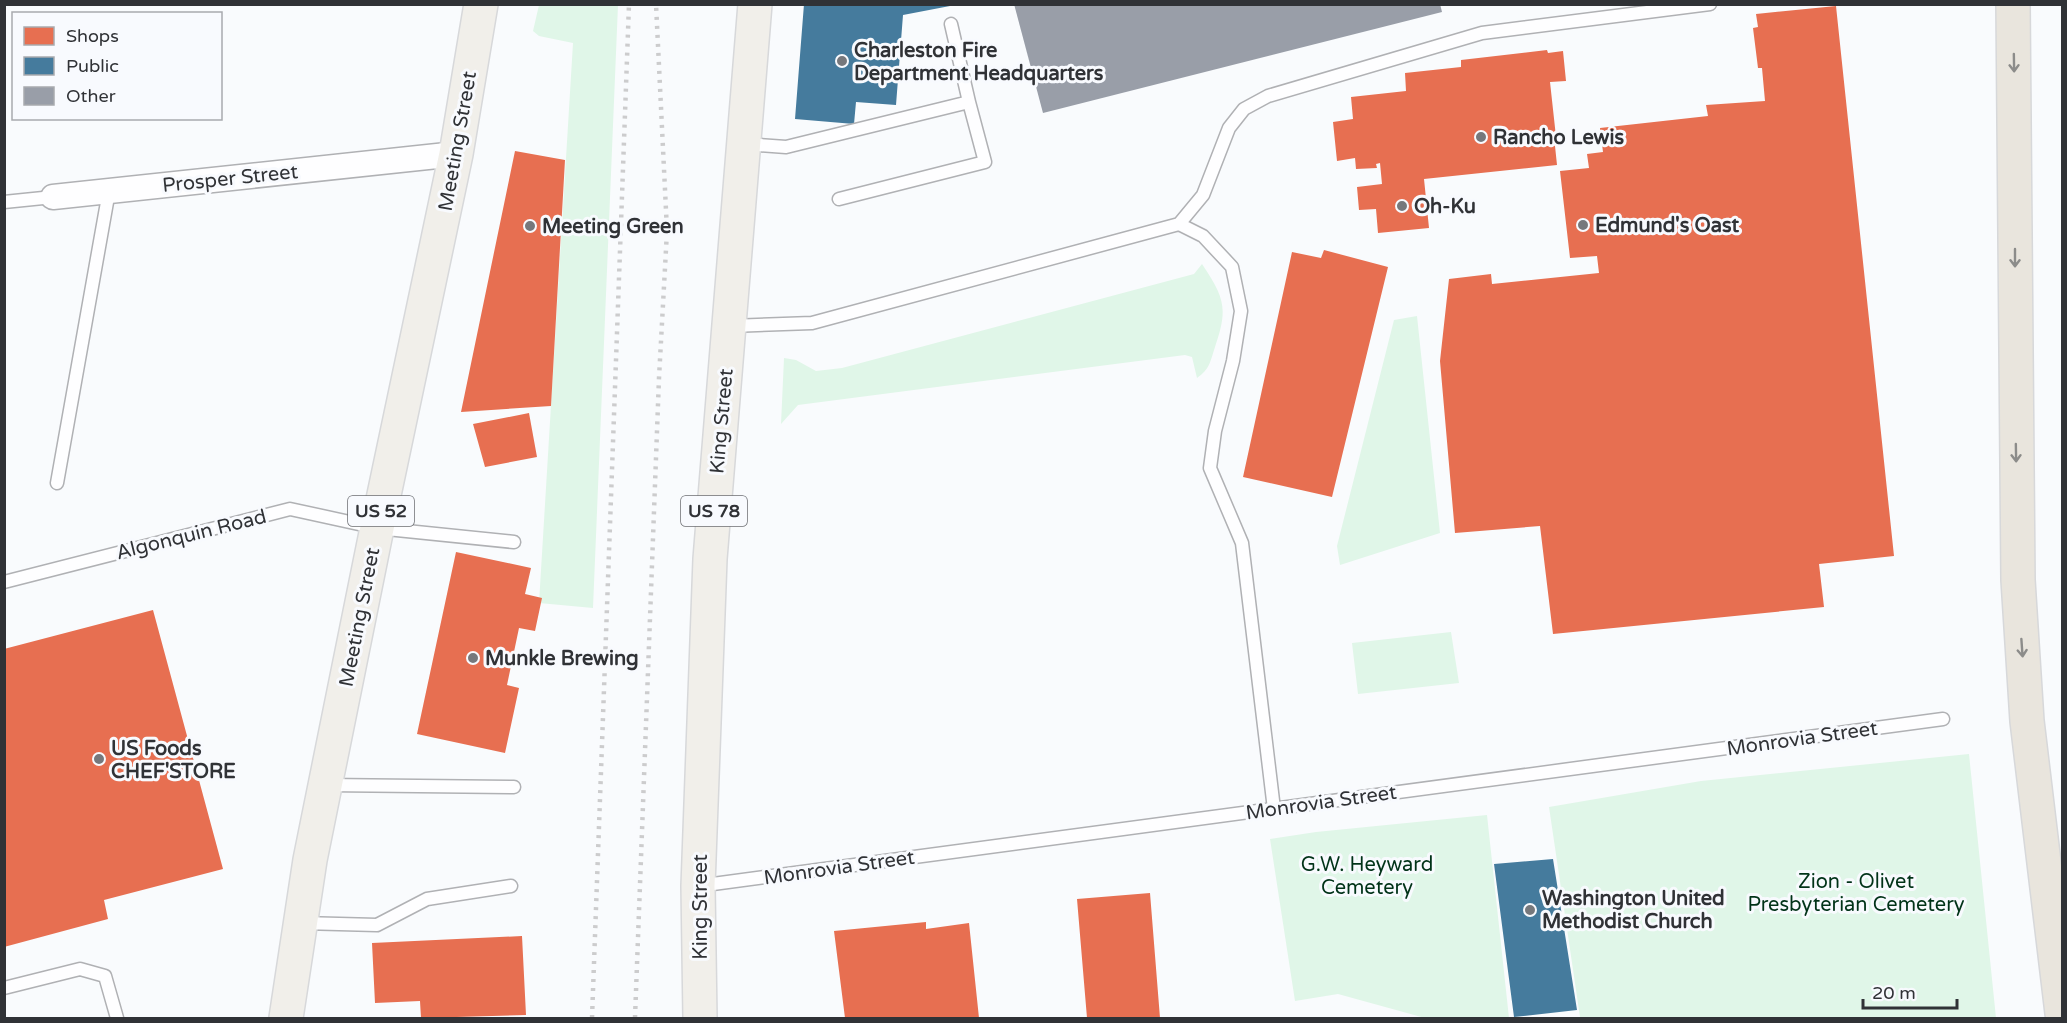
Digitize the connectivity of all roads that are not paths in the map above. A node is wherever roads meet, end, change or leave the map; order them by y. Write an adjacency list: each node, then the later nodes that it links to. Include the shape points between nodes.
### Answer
1 (481, 4): 8 (main road, Meeting Street / US 52)
2 (755, 4): 7 (main road, King Street / US 78)
3 (1710, 4): 13 (lane, via 1482,33 1268,96 1244,109 1229,128 1203,195)
4 (2013, 4): 27 (highway, one-way to 27, via 2018,580 2027,721)
5 (951, 24): 6 (lane)
6 (969, 102): 7 (lane, via 786,147); 11 (lane, via 985,162)
7 (743, 144): 14 (main road, King Street / US 78)
8 (456, 154): 9 (street, Prosper Street); 16 (main road, Meeting Street / US 52)
9 (109, 191): 10 (street, Prosper Street); 15 (lane)
10 (53, 197): 12 (lane, Prosper Street)
11 (839, 199)
12 (4, 202)
13 (1179, 224): 14 (lane, via 812,323); 22 (lane, via 1203,236 1232,267 1241,311 1210,468 1242,543)
14 (729, 327): 24 (main road, King Street / US 78, via 710,559)
15 (57, 483)
16 (377, 528): 17 (lane, Algonquin Road); 18 (lane, Algonquin Road, via 290,509); 20 (main road, Meeting Street / US 52)
17 (514, 542)
18 (4, 582)
19 (1943, 719): 22 (lane, Monrovia Street)
20 (325, 785): 21 (lane); 25 (main road, Meeting Street / US 52)
21 (514, 788)
22 (1274, 809): 24 (lane, Monrovia Street)
23 (511, 886): 25 (lane, via 427,899 377,925)
24 (698, 886): 30 (main road, King Street / US 78)
25 (302, 923): 29 (main road, Meeting Street / US 52)
26 (4, 988): 28 (lane, via 80,969 105,976)
27 (2062, 1013)
28 (117, 1018)
29 (286, 1018)
30 (700, 1018)

